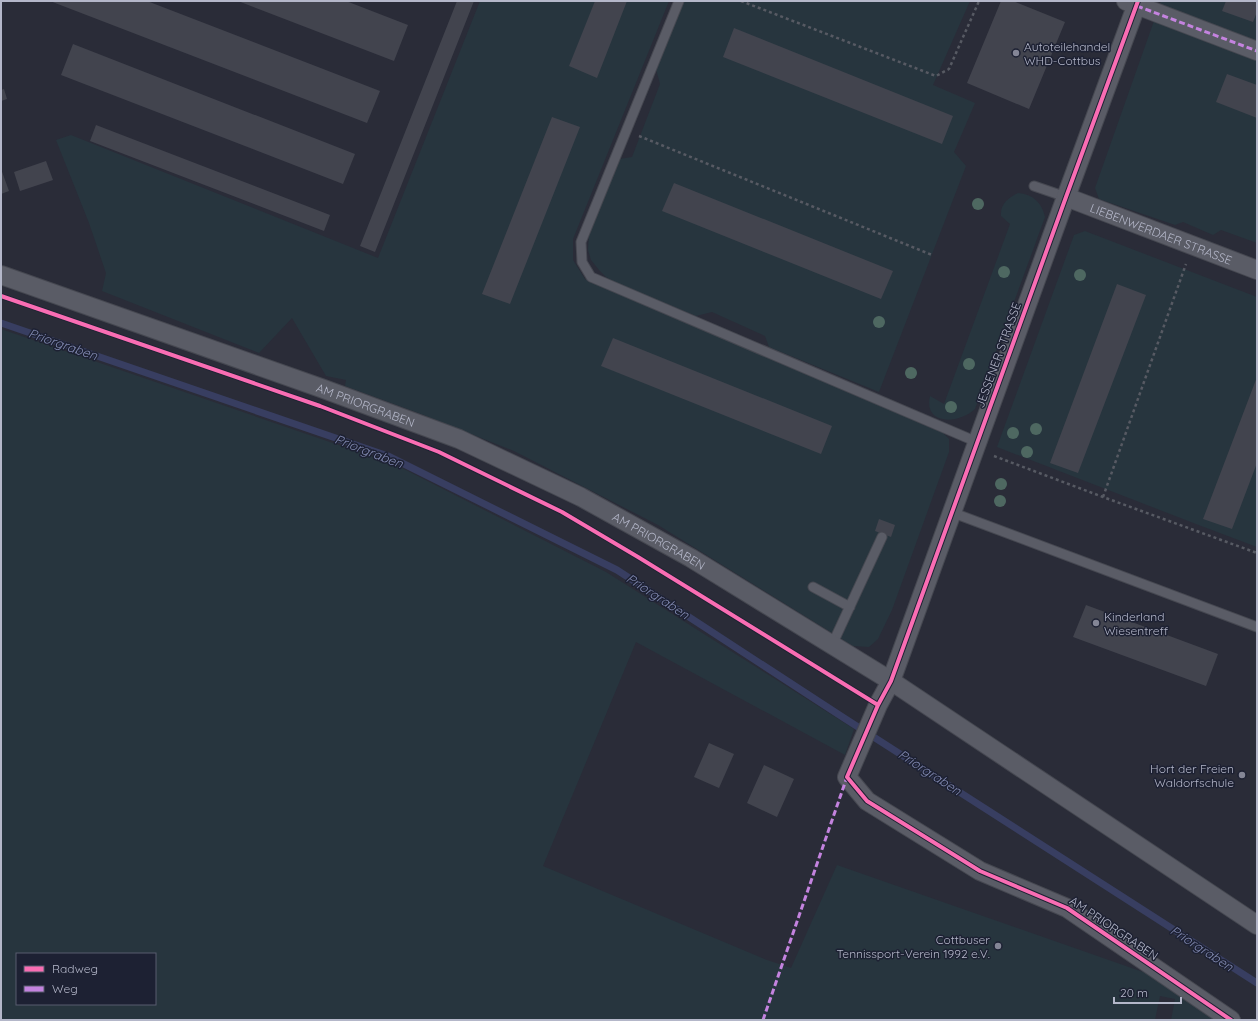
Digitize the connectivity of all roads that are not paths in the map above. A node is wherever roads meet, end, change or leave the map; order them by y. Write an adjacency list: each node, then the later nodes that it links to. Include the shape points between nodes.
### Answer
1 (678, 1): 8 (lane, via 581,242 582,262 591,277 917,413)
2 (1133, 3): 3 (street, JESSENER STRASSE); 5 (street, JESSENER STRASSE)
3 (1257, 51)
4 (1034, 186): 5 (lane)
5 (1066, 197): 6 (street, LIEBENWERDAER STRASSE); 8 (street, JESSENER STRASSE)
6 (1257, 270)
7 (1, 275): 14 (street, AM PRIORGRABEN, via 459,439 582,497 691,558)
8 (976, 445): 9 (street, JESSENER STRASSE)
9 (951, 512): 13 (lane); 15 (street, JESSENER STRASSE)
10 (882, 537): 12 (lane)
11 (813, 587): 12 (lane)
12 (850, 607): 14 (lane)
13 (1257, 627)
14 (832, 645): 15 (street, AM PRIORGRABEN)
15 (891, 681): 16 (street, JESSENER STRASSE); 17 (street, AM PRIORGRABEN)
16 (859, 748): 18 (street, AM PRIORGRABEN, via 847,777 867,801 980,871 1067,908)
17 (1257, 925)
18 (1231, 1020)

